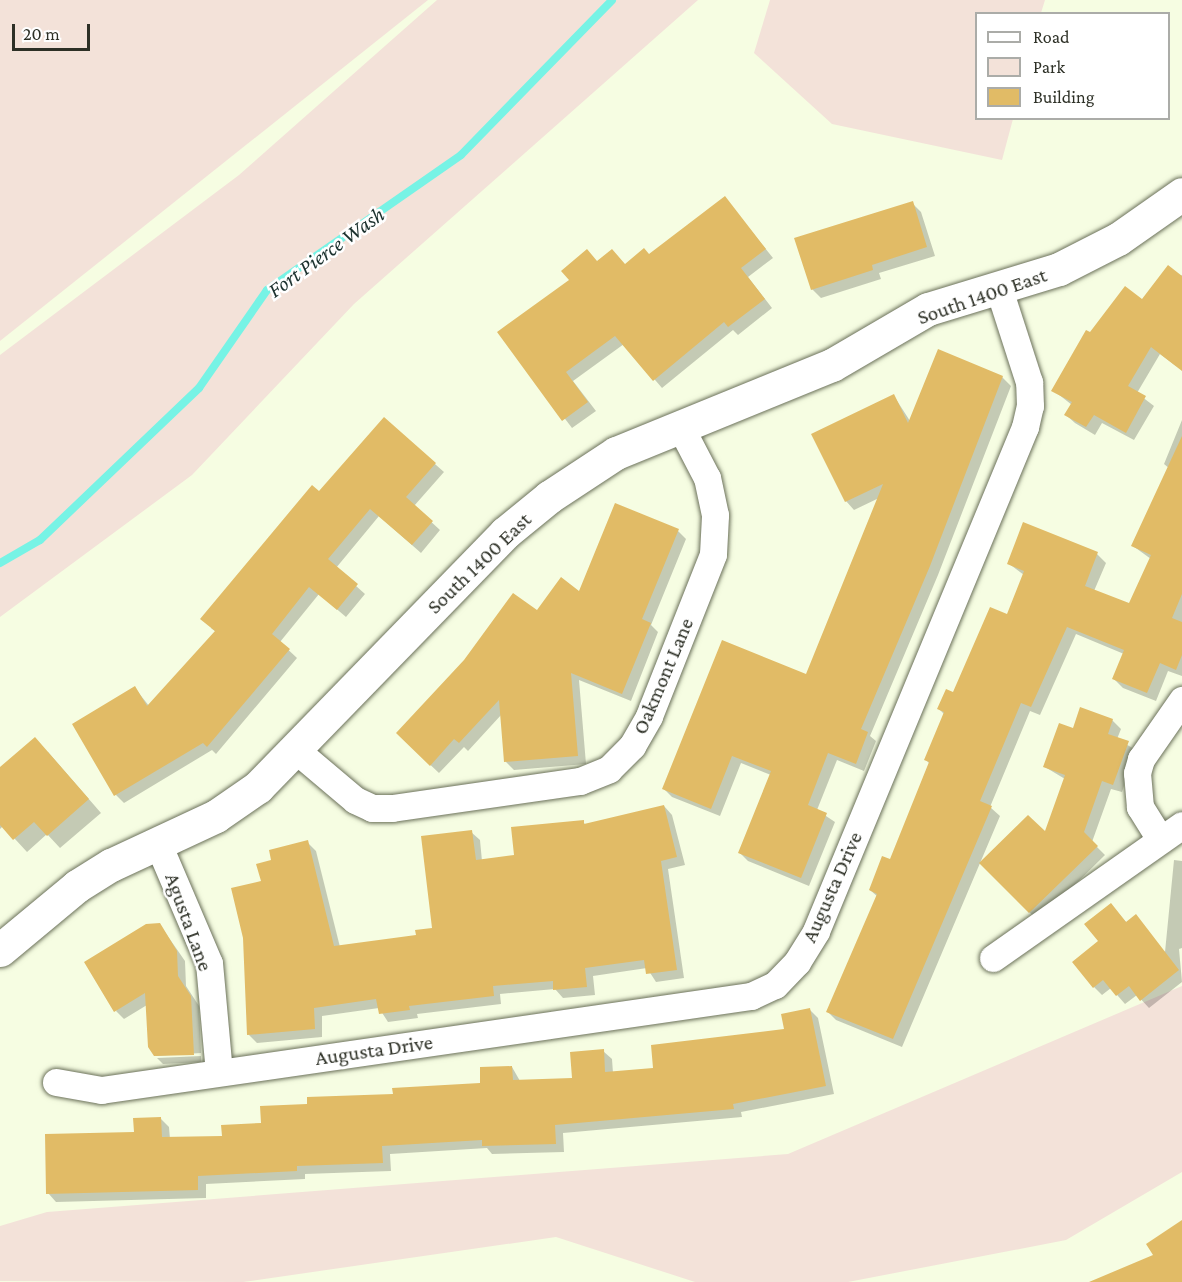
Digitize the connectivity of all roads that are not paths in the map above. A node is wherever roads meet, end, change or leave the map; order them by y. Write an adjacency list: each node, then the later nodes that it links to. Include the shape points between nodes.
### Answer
1 (1181, 196): 2 (street, South 1400 East, via 1118,239 1059,269)
2 (999, 289): 3 (street, South 1400 East, via 928,309 832,365); 10 (street, Augusta Drive, via 1029,381 1030,406 1025,427 816,931 797,962 775,985 752,996)
3 (681, 428): 5 (street, South 1400 East, via 616,453 549,497 505,533); 5 (street, Oakmont Lane, via 707,478 716,515 713,554 649,716 632,746 609,769 580,781 372,808 355,800)
4 (1182, 700): 6 (street, via 1141,759 1137,773 1140,807)
5 (297, 751): 7 (street, South 1400 East, via 258,787 216,816)
6 (1171, 832): 9 (street)
7 (159, 846): 8 (street, South 1400 East, via 111,865 77,886); 10 (street, Agusta Lane, via 209,963)
8 (0, 950)
9 (993, 958)
10 (219, 1072): 11 (street, Augusta Drive, via 101,1090)
11 (56, 1082)

